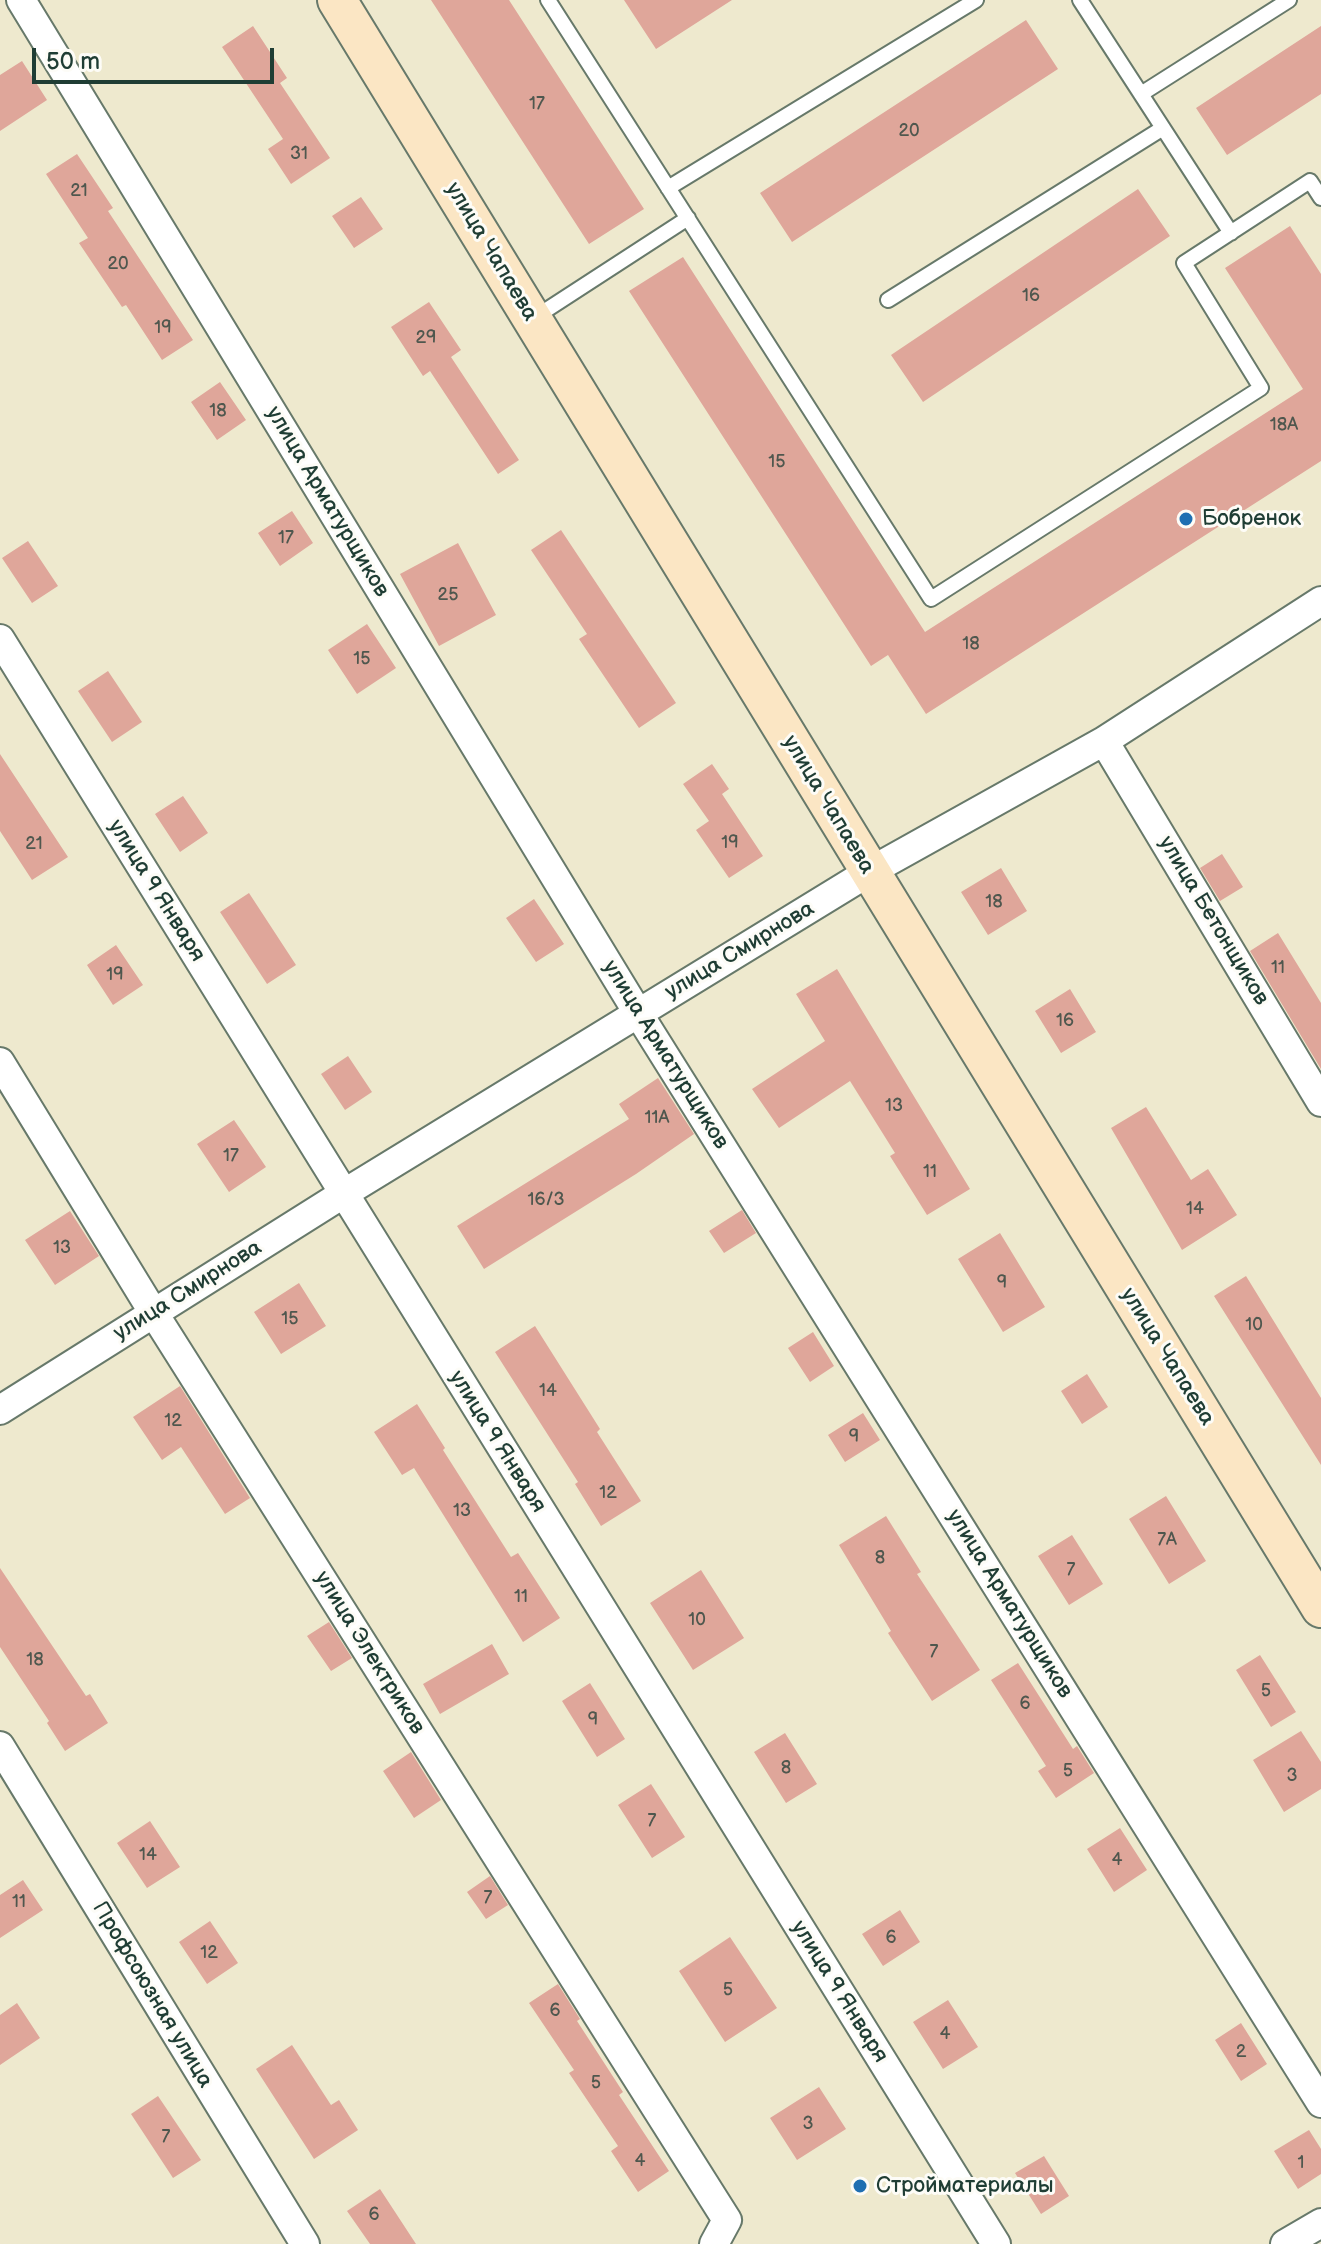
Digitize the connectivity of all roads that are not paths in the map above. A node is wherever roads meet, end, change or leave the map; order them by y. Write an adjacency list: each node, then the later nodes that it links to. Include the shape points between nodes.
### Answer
1 (21, 0): 19 (street, улица Арматурщиков)
2 (337, 0): 14 (street, улица Чапаева)
3 (548, 0): 9 (lane)
4 (976, 0): 9 (lane)
5 (1080, 0): 7 (lane)
6 (1289, 0): 7 (lane)
7 (1141, 94): 8 (lane)
8 (1163, 128): 12 (lane); 13 (lane)
9 (668, 188): 11 (lane)
10 (1321, 198): 12 (lane, via 1310,181)
11 (688, 218): 12 (lane, via 931,599 1261,388 1184,263); 14 (lane)
12 (1231, 233)
13 (888, 300)
14 (532, 320): 18 (street, улица Чапаева)
15 (1321, 601): 17 (street, улица Смирнова)
16 (0, 639): 22 (street, улица 9 Января)
17 (1104, 741): 18 (street, улица Смирнова); 21 (street, улица Бетонщиков)
18 (869, 872): 19 (street, улица Смирнова); 25 (street, улица Чапаева)
19 (638, 1013): 22 (street, улица Смирнова); 27 (street, улица Арматурщиков)
20 (0, 1062): 23 (street, улица Электриков)
21 (1321, 1102)
22 (343, 1194): 23 (street, улица Смирнова); 31 (street, улица 9 Января)
23 (153, 1312): 24 (street, улица Смирнова); 30 (street, улица Электриков, via 727,2220)
24 (0, 1410)
25 (1321, 1608)
26 (0, 1746): 29 (street, Профсоюзная улица)
27 (1321, 2103)
28 (1321, 2223): 32 (street)
29 (305, 2244)
30 (714, 2244)
31 (996, 2244)
32 (1285, 2244)

